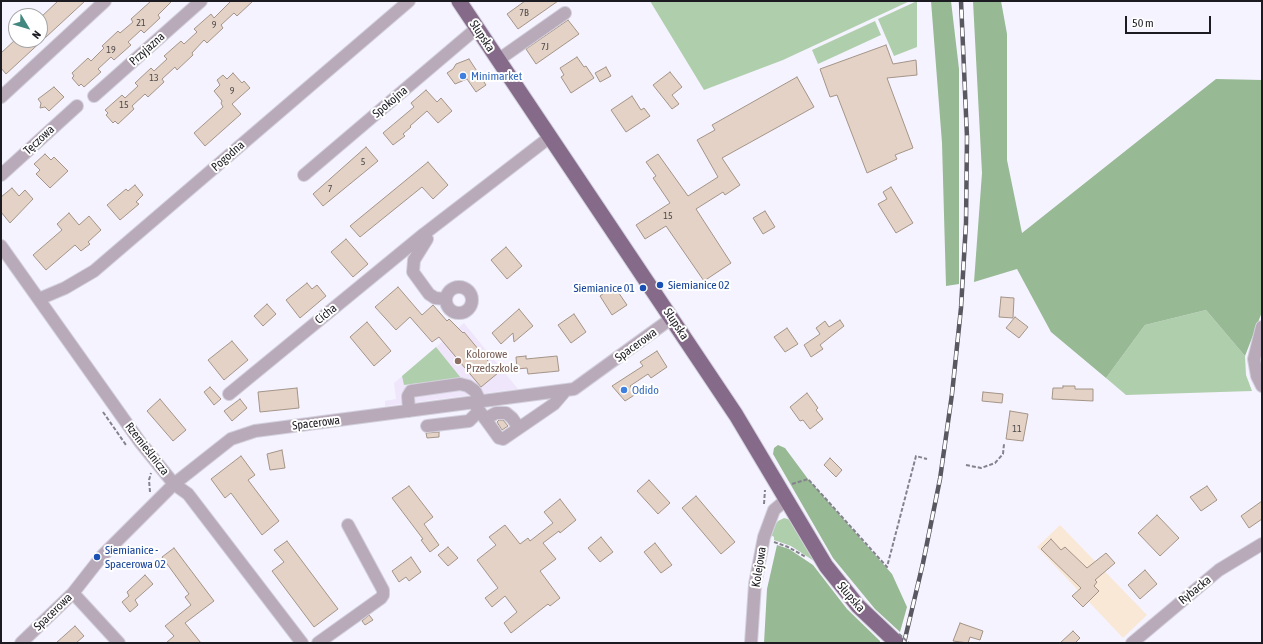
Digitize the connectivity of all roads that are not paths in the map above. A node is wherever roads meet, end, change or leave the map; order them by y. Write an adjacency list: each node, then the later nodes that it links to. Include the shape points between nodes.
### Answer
1 (105, 1): 9 (street)
2 (201, 1): 8 (street, Przyjazna)
3 (409, 1): 16 (street, Pogodna, via 94,271)
4 (459, 1): 6 (main road, Słupska)
5 (565, 13): 7 (street)
6 (477, 28): 7 (main road, Słupska); 13 (street, Spokojna)
7 (498, 60): 11 (main road, Słupska)
8 (94, 96)
9 (1, 97)
10 (77, 106): 12 (street, Tęczowa)
11 (550, 137): 14 (street, Cicha); 18 (main road, Słupska)
12 (1, 175)
13 (304, 175)
14 (424, 234): 17 (street, via 427,238 414,260 413,272 429,294); 22 (street, Cicha)
15 (1, 246): 16 (street, Rzemieślnicza)
16 (39, 300): 27 (street, Rzemieślnicza, via 140,442)
17 (445, 300)
18 (672, 318): 21 (street, Spacerowa, via 583,383); 28 (main road, Słupska)
19 (1262, 327): 20 (street, via 1254,359)
20 (1262, 386)
21 (566, 390): 23 (street, Spacerowa); 26 (street, via 554,404)
22 (229, 394)
23 (479, 408): 24 (street, Spacerowa); 24 (street, via 475,391 460,384 411,391 408,396); 25 (street, via 469,421); 26 (street, via 506,413); 26 (street, via 499,438 503,439)
24 (409, 410): 27 (street, Spacerowa, via 255,431 232,439)
25 (427, 426)
26 (519, 428)
27 (174, 484): 31 (street, Spacerowa, via 102,556); 35 (street, Rzemieślnicza, via 188,494)
28 (788, 492): 32 (main road, Słupska, via 820,556 838,583 858,606); 37 (street, Kolejowa, via 774,510 764,537 755,584)
29 (348, 525): 36 (street, via 383,590 383,595)
30 (1262, 544): 38 (street, Rybacka, via 1219,570)
31 (73, 593): 33 (street, Spacerowa); 34 (street)
32 (901, 641)
33 (21, 643)
34 (119, 643)
35 (302, 643)
36 (318, 643)
37 (751, 643)
38 (1132, 643)

